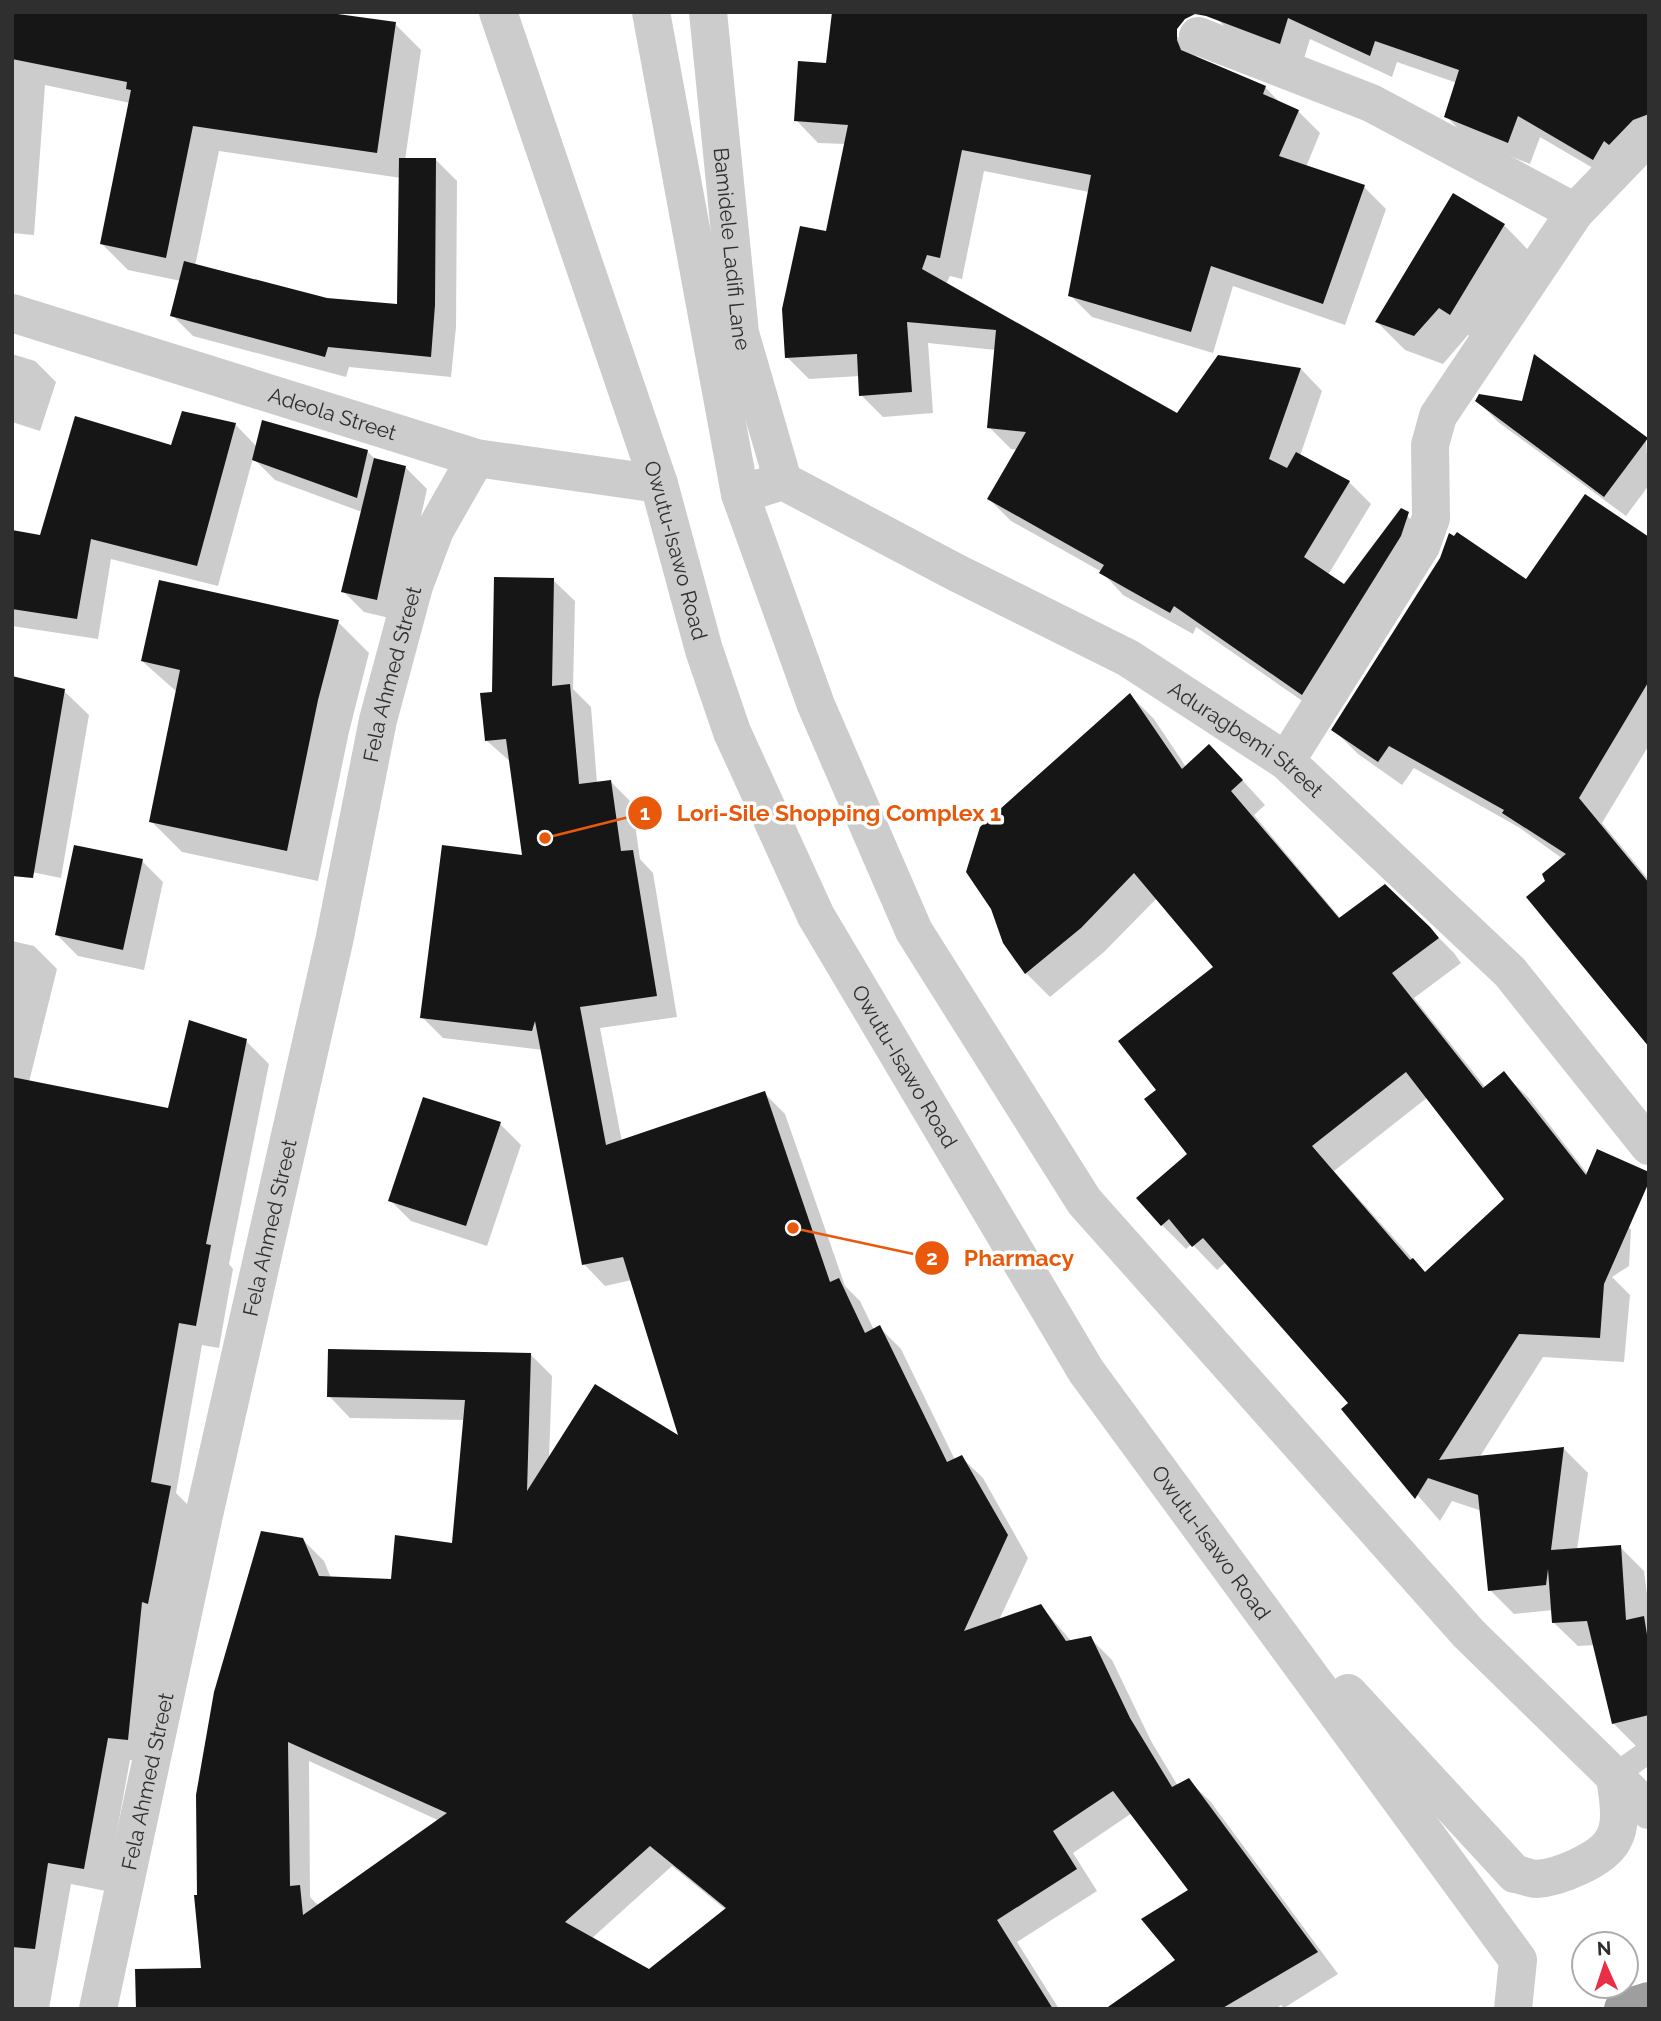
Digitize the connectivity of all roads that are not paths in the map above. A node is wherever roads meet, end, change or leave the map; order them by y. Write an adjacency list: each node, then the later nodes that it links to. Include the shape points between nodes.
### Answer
1 (498, 12): 10 (street, Owutu-Isawo Road)
2 (651, 12): 11 (street)
3 (708, 12): 9 (street, Bamidele Ladifi Lane, via 740,332)
4 (1198, 36): 6 (street, via 1371,103)
5 (1649, 135): 6 (street)
6 (1575, 212): 12 (street, via 1438,416 1430,445 1431,518 1421,546)
7 (12, 313): 8 (street, Adeola Street)
8 (476, 457): 10 (street, Adeola Street); 19 (street, Fela Ahmed Street, via 435,530 414,586 378,720 335,937)
9 (783, 481): 11 (street); 12 (street, Aduragbemi Street, via 1128,659)
10 (659, 484): 14 (street, Owutu-Isawo Road, via 704,650 732,732 816,916 1086,1371)
11 (740, 494): 16 (street, via 816,705 914,932 1084,1201 1469,1634)
12 (1286, 761): 13 (street, Aduragbemi Street, via 1510,972)
13 (1649, 1146)
14 (1223, 1558): 16 (street, via 1515,1874 1535,1879 1559,1875 1585,1864 1613,1841 1619,1817); 20 (street, Owutu-Isawo Road, via 1518,1960)
15 (1649, 1751): 16 (lane)
16 (1615, 1775): 17 (street)
17 (1649, 1810)
18 (1649, 2001): 21 (highway)
19 (98, 2009)
20 (1513, 2009)
21 (1623, 2009)

